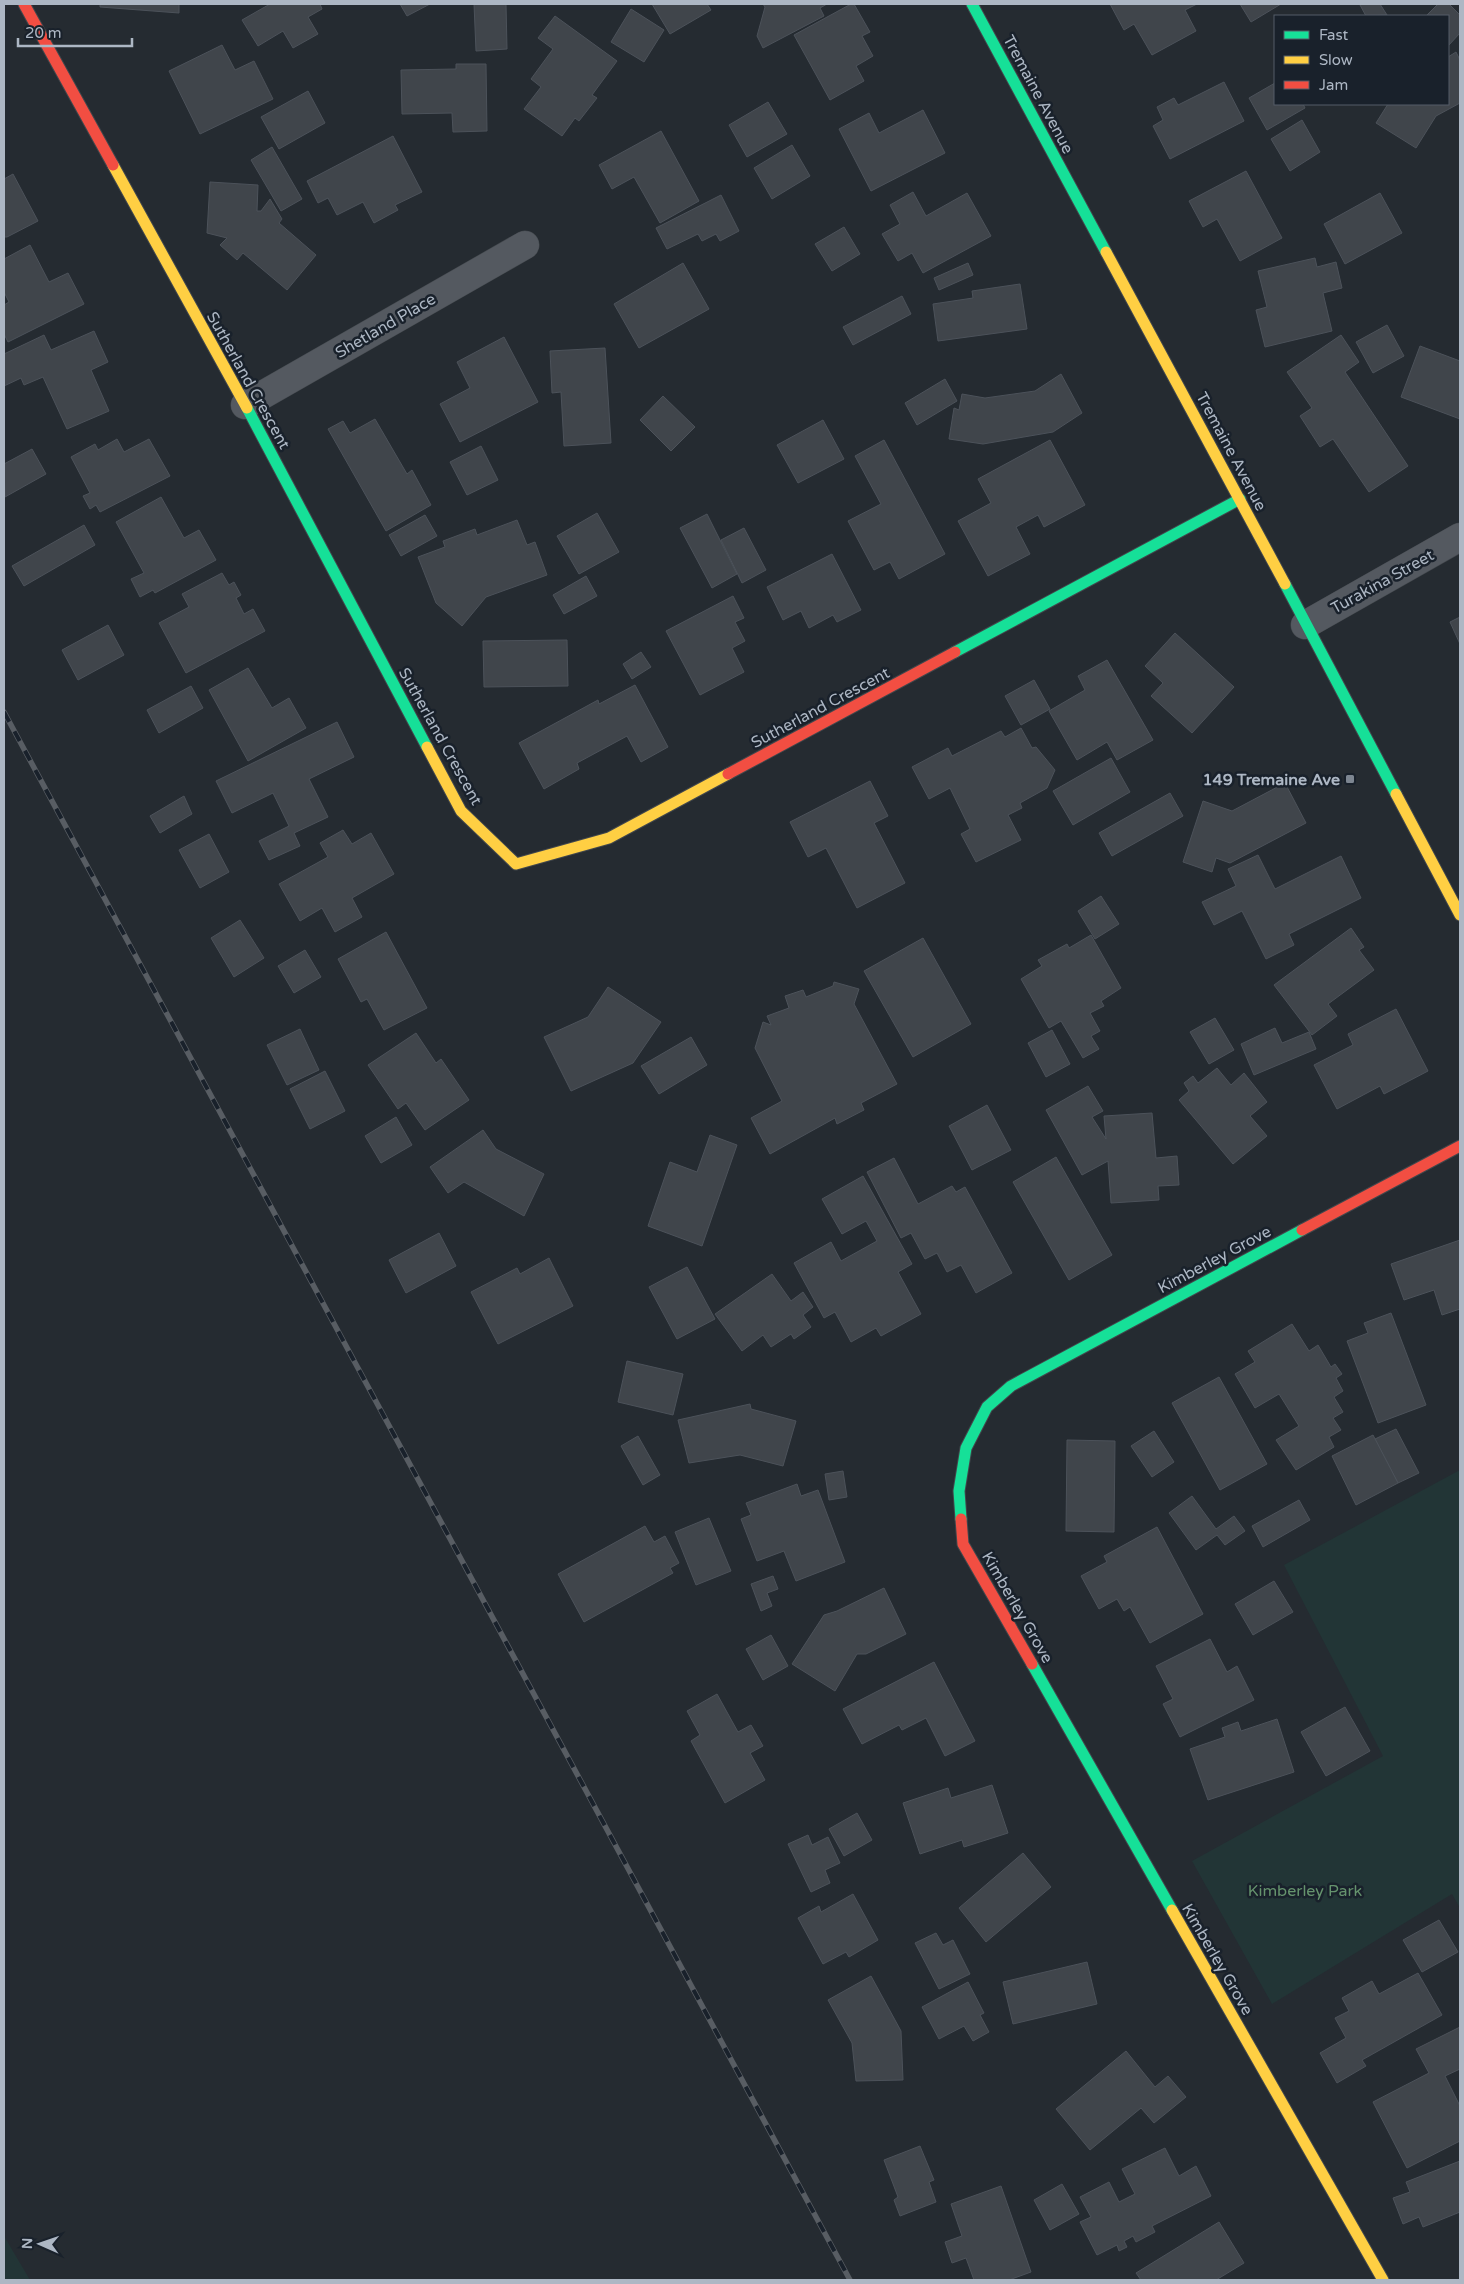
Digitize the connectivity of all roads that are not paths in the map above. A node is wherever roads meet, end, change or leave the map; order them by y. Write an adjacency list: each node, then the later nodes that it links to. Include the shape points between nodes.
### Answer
1 (24, 4): 4 (street, Sutherland Crescent)
2 (972, 4): 5 (street, Tremaine Avenue)
3 (525, 245): 4 (street, Shetland Place)
4 (245, 405): 5 (street, Sutherland Crescent, via 461,811 516,864 609,838)
5 (1240, 499): 7 (street, Tremaine Avenue)
6 (1460, 537): 7 (street, Turakina Street)
7 (1305, 625): 8 (street, Tremaine Avenue)
8 (1460, 915)
9 (1460, 1146): 10 (street, Kimberley Grove, via 1011,1386 987,1407 966,1448 959,1491 963,1544)
10 (1383, 2280)

